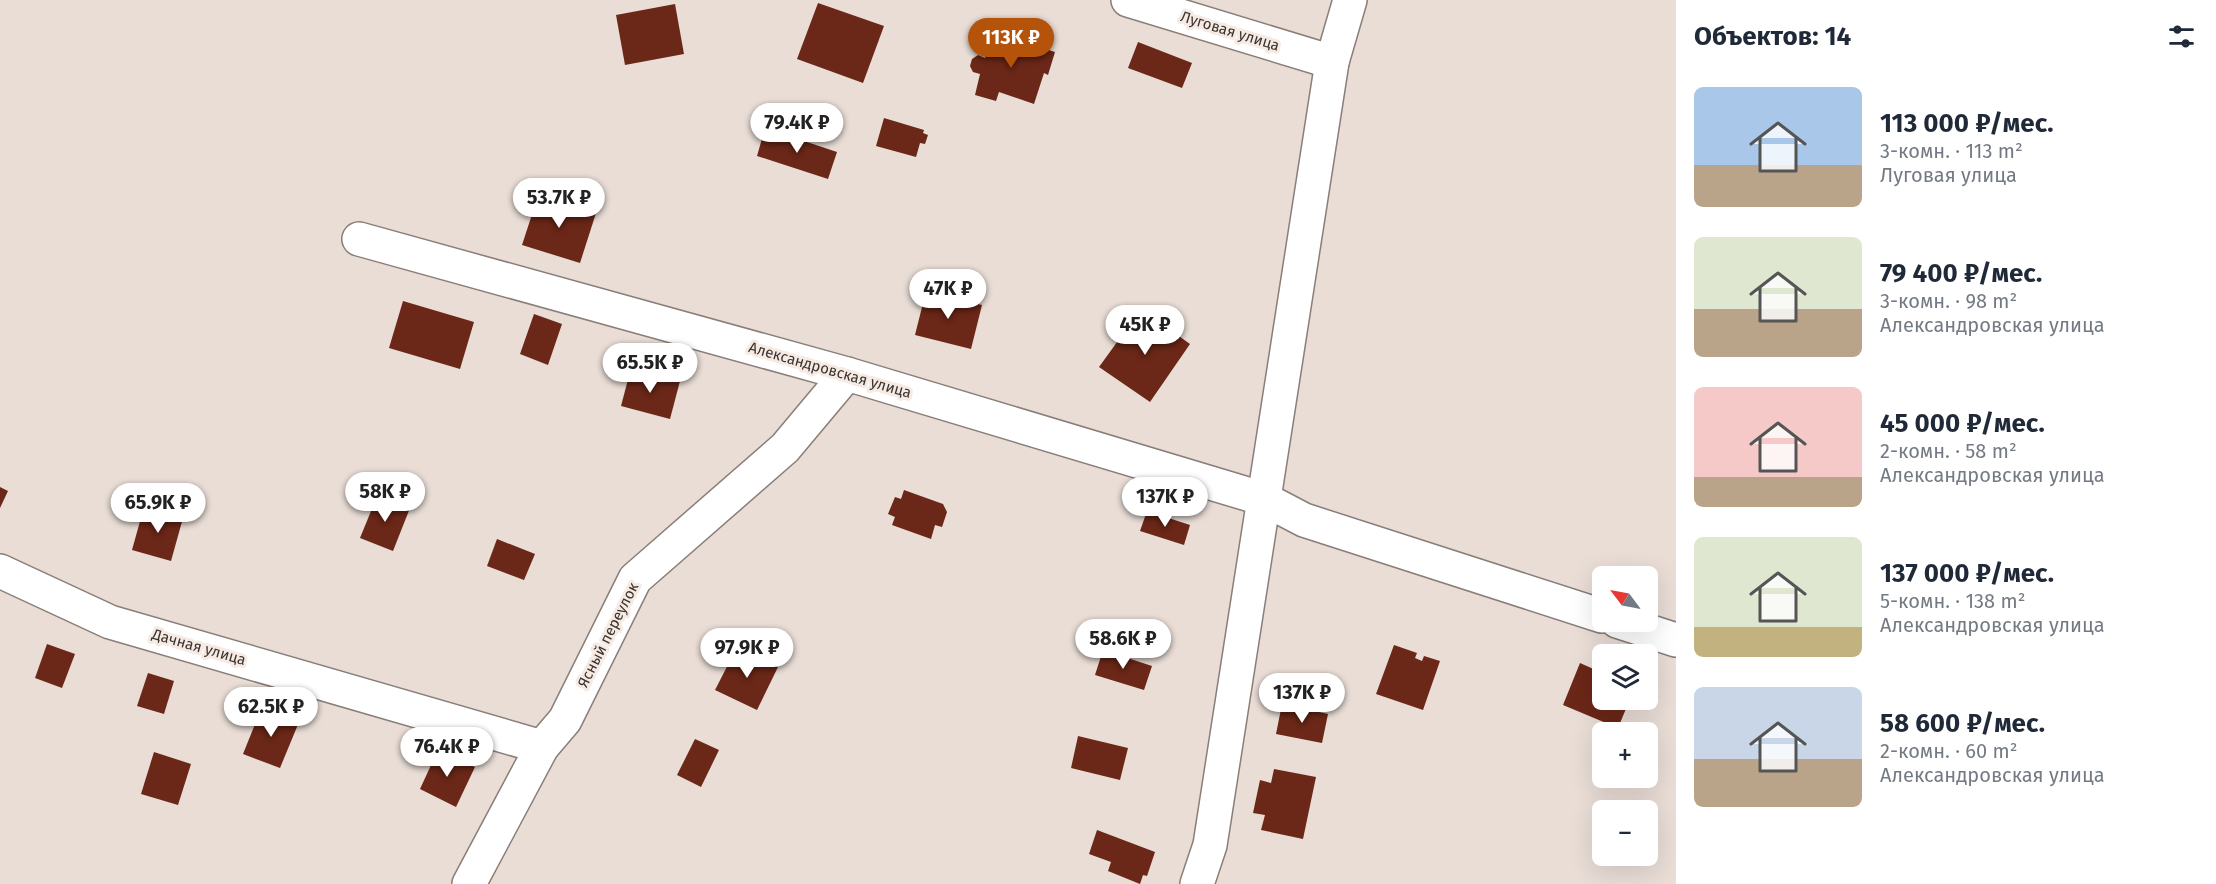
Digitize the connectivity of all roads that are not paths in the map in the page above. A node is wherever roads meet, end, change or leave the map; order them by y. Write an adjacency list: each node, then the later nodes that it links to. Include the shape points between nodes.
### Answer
1 (1128, 0): 3 (street, Луговая улица)
2 (1350, 0): 3 (street)
3 (1332, 62): 6 (street)
4 (359, 239): 5 (street, Александровская улица)
5 (847, 374): 6 (street, Александровская улица); 11 (street, Ясный переулок, via 785,448 635,579 565,720)
6 (1264, 499): 8 (street, Александровская улица, via 1304,519); 13 (street, via 1210,845)
7 (0, 571): 11 (street, Дачная улица, via 110,622)
8 (1592, 613)
9 (1651, 632): 10 (street)
10 (1676, 640)
11 (542, 747): 12 (street, Ясный переулок)
12 (469, 884)
13 (1197, 884)

